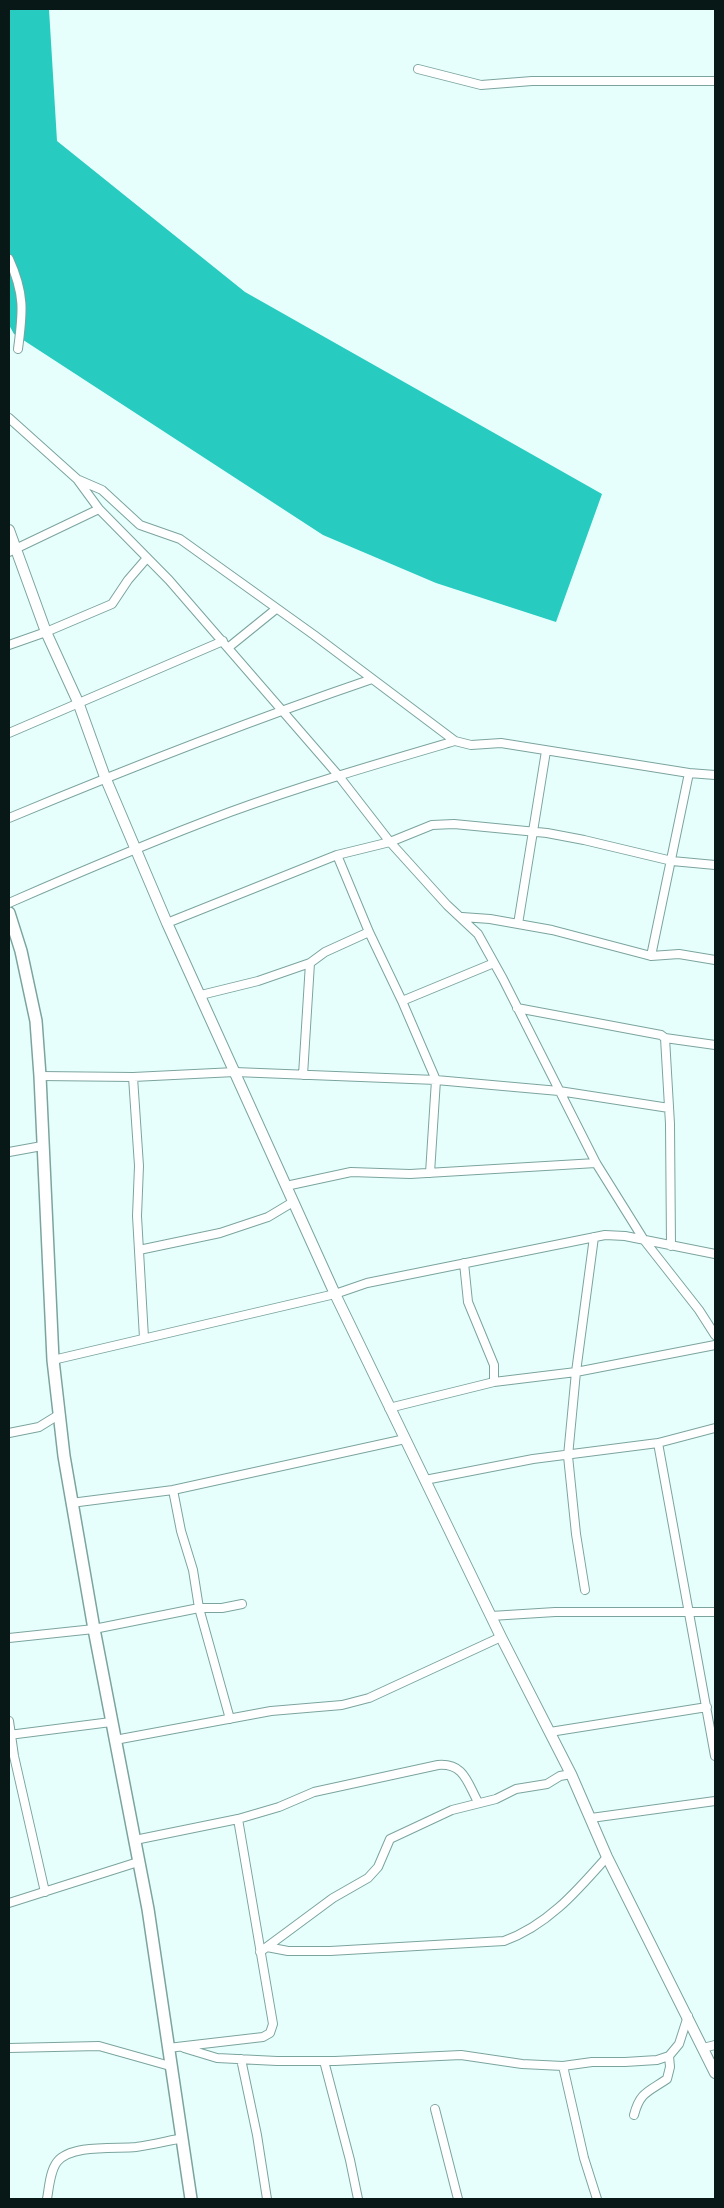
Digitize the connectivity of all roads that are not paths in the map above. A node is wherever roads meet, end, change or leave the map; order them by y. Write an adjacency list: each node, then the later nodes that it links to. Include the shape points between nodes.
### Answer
1 (418, 69): 2 (street, via 481,85 532,81)
2 (715, 81)
3 (9, 259): 4 (street, via 19,282 23,312)
4 (18, 349)
5 (9, 418): 6 (street)
6 (77, 480): 7 (street); 11 (street, via 102,490 140,525 180,539)
7 (99, 509): 9 (street); 10 (street)
8 (9, 530): 9 (street)
9 (12, 550): 12 (street)
10 (147, 558): 12 (street, via 112,604); 13 (street)
11 (276, 609): 15 (street); 16 (street)
12 (46, 632): 14 (street); 17 (street)
13 (223, 641): 15 (street); 17 (street)
14 (9, 645)
15 (229, 648): 18 (street)
16 (372, 679): 18 (street); 20 (street)
17 (78, 702): 19 (street); 25 (street)
18 (282, 710): 23 (street); 25 (street)
19 (9, 733)
20 (455, 741): 21 (street, via 471,745 501,743); 23 (street)
21 (546, 751): 22 (street); 27 (street)
22 (689, 773): 24 (street); 31 (street)
23 (338, 775): 28 (street); 29 (street)
24 (715, 775)
25 (105, 778): 26 (street); 29 (street)
26 (9, 818)
27 (533, 832): 28 (street, via 454,824 432,825); 31 (street, via 584,840); 37 (street)
28 (390, 842): 30 (street); 35 (street)
29 (136, 848): 33 (street); 36 (street)
30 (337, 855): 36 (street); 38 (street)
31 (672, 861): 32 (street); 39 (street)
32 (715, 864)
33 (9, 903)
34 (9, 913): 50 (main road, via 34,1005)
35 (462, 918): 37 (street); 42 (street, via 478,934)
36 (167, 923): 43 (street)
37 (518, 924): 39 (street)
38 (369, 932): 41 (street, via 324,952); 44 (street)
39 (652, 956): 40 (street, via 679,954)
40 (715, 960)
41 (310, 963): 43 (street, via 258,981); 49 (street)
42 (494, 963): 44 (street); 45 (street)
43 (201, 995): 48 (street)
44 (402, 1001): 52 (street)
45 (517, 1008): 46 (street); 53 (street)
46 (664, 1038): 47 (street); 54 (street)
47 (715, 1045)
48 (235, 1072): 49 (street); 51 (street); 59 (street)
49 (304, 1075): 52 (street)
50 (40, 1076): 51 (street); 55 (main road)
51 (133, 1077): 64 (street, via 139,1166)
52 (436, 1080): 53 (street); 58 (street)
53 (559, 1091): 54 (street); 57 (street)
54 (669, 1108): 63 (street)
55 (42, 1146): 56 (street); 71 (main road)
56 (9, 1152)
57 (596, 1163): 58 (street); 62 (street)
58 (430, 1173): 59 (street, via 351,1172)
59 (286, 1186): 60 (street)
60 (294, 1202): 64 (street, via 268,1217 220,1233); 67 (street)
61 (594, 1237): 62 (street, via 625,1236); 66 (street); 72 (street)
62 (644, 1240): 63 (street); 68 (street)
63 (671, 1246): 65 (street)
64 (139, 1250): 69 (street)
65 (715, 1254)
66 (464, 1263): 67 (street, via 367,1283); 73 (street, via 468,1302 494,1365)
67 (335, 1294): 69 (street); 74 (street)
68 (715, 1335)
69 (144, 1338): 71 (street)
70 (715, 1345): 72 (street)
71 (53, 1360): 75 (main road)
72 (576, 1372): 73 (street); 80 (street)
73 (494, 1382): 74 (street)
74 (389, 1408): 78 (street)
75 (60, 1414): 77 (street, via 39,1427); 83 (main road)
76 (715, 1428): 79 (street)
77 (9, 1432)
78 (405, 1439): 81 (street); 82 (street)
79 (658, 1443): 80 (street); 87 (street)
80 (568, 1456): 81 (street); 84 (street)
81 (425, 1480): 89 (street)
82 (173, 1490): 83 (street); 86 (street)
83 (71, 1503): 90 (main road)
84 (585, 1590)
85 (242, 1604): 86 (street)
86 (199, 1608): 90 (street); 94 (street)
87 (690, 1611): 88 (street); 89 (street); 93 (street)
88 (715, 1612)
89 (491, 1616): 91 (street)
90 (94, 1629): 92 (street); 96 (main road)
91 (501, 1637): 94 (street, via 369,1698); 97 (street)
92 (9, 1638)
93 (707, 1707): 97 (street); 100 (street)
94 (230, 1719): 99 (street)
95 (9, 1721): 98 (street)
96 (111, 1722): 98 (street); 99 (main road)
97 (550, 1732): 101 (street)
98 (10, 1734): 109 (street)
99 (115, 1740): 106 (main road)
100 (715, 1756)
101 (571, 1774): 103 (street, via 547,1784 516,1789 496,1799); 104 (street)
102 (715, 1801): 104 (street)
103 (478, 1802): 105 (street, via 460,1771 448,1765 314,1792); 111 (street, via 452,1810 390,1839 378,1867 368,1878 333,1898)
104 (590, 1818): 107 (street)
105 (238, 1819): 106 (street); 112 (street)
106 (135, 1840): 108 (main road)
107 (607, 1858): 111 (street, via 572,1897 520,1935 504,1941 330,1951 288,1951); 113 (street)
108 (138, 1862): 109 (street); 116 (main road, via 148,1908)
109 (45, 1892): 110 (street)
110 (9, 1903)
111 (267, 1947): 112 (street)
112 (260, 1952): 117 (street, via 273,2024 270,2033 263,2037)
113 (688, 2016): 118 (street); 119 (street, via 679,2044)
114 (715, 2045): 118 (street)
115 (9, 2048): 122 (street, via 99,2046)
116 (168, 2048): 117 (street); 122 (main road)
117 (184, 2048): 120 (street, via 217,2058)
118 (703, 2048): 124 (street)
119 (669, 2056): 123 (street, via 657,2060); 126 (street, via 667,2079 646,2091 638,2101)
120 (241, 2059): 121 (street); 130 (street)
121 (324, 2061): 123 (street, via 461,2055); 131 (street)
122 (170, 2066): 127 (main road)
123 (563, 2066): 133 (street, via 584,2158)
124 (715, 2074)
125 (435, 2109): 132 (street)
126 (634, 2115)
127 (183, 2138): 128 (street, via 136,2147 70,2153 56,2163); 129 (main road)
128 (47, 2199)
129 (191, 2199)
130 (266, 2199)
131 (358, 2199)
132 (458, 2199)
133 (598, 2199)

